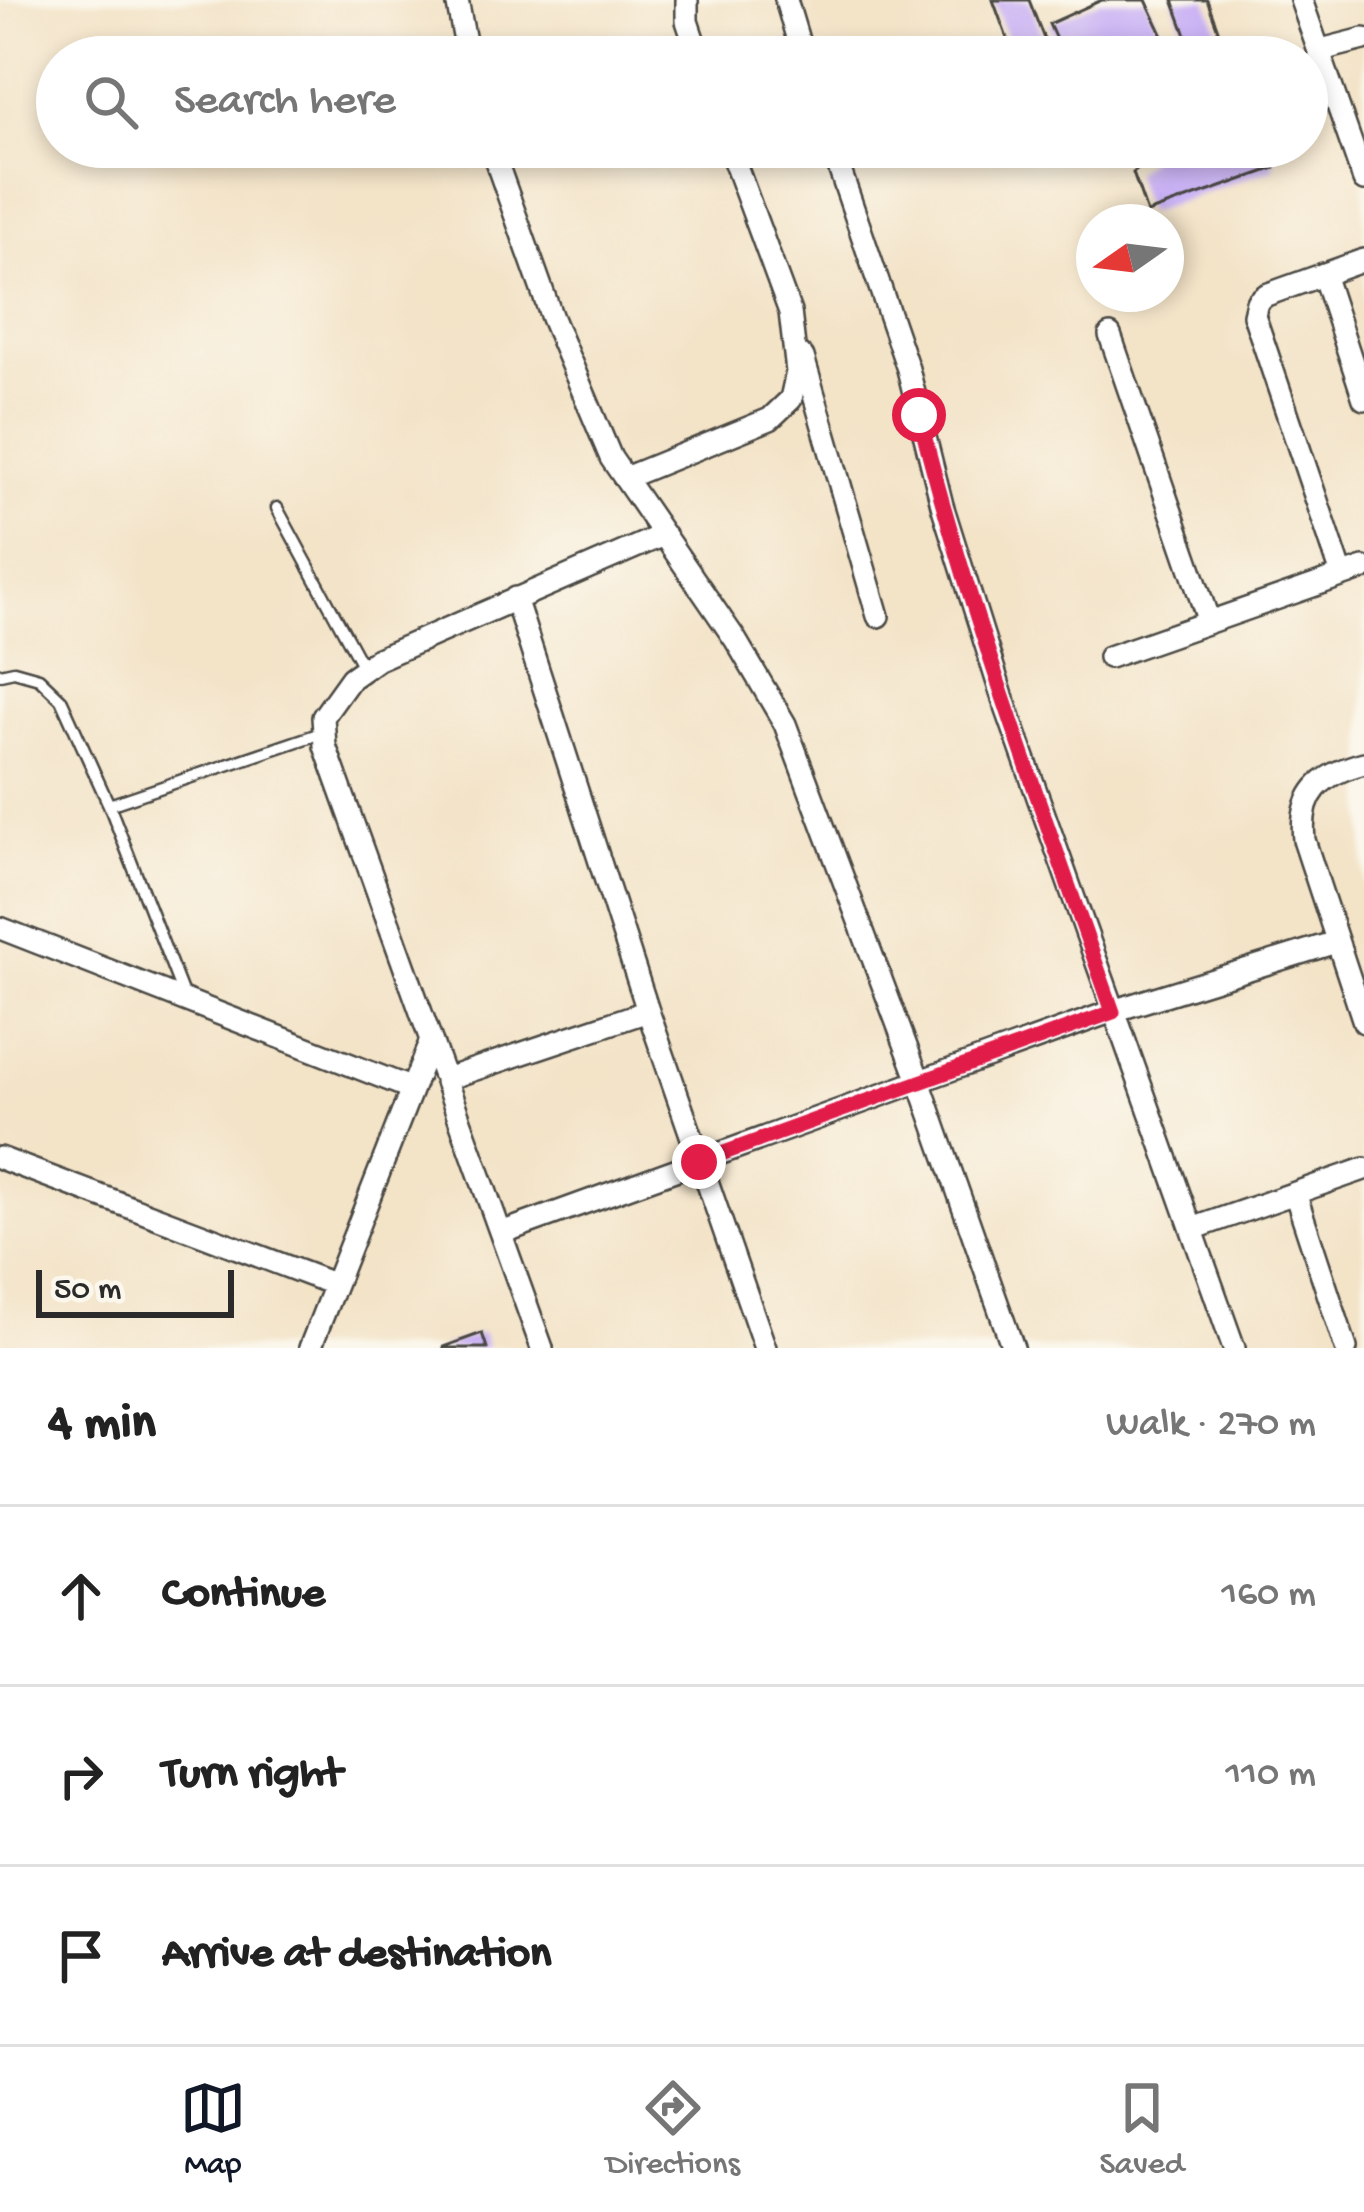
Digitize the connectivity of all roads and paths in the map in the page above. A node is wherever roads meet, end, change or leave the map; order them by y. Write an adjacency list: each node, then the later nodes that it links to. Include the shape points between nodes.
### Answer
1 (448, 0): 6 (lane)
2 (457, 0): 7 (street)
3 (687, 0): 8 (street)
4 (786, 0): 9 (street)
5 (1301, 0): 10 (street)
6 (461, 36)
7 (464, 36)
8 (692, 36)
9 (797, 36)
10 (1315, 36)
11 (1364, 39): 12 (street)
12 (1328, 48)
13 (1328, 71): 17 (street)
14 (498, 168): 23 (street, via 552,318)
15 (737, 168): 20 (street)
16 (839, 168): 40 (street, via 908,370 1002,696)
17 (1364, 180)
18 (1364, 260): 19 (street)
19 (1323, 274): 22 (street); 26 (street, via 1266,295 1254,315)
20 (790, 312): 23 (street, via 797,372 790,399 770,419); 28 (street)
21 (1110, 335): 29 (street)
22 (1362, 388)
23 (625, 478): 25 (street)
24 (277, 508): 31 (lane)
25 (663, 535): 27 (street); 44 (street, via 785,724)
26 (1353, 571): 29 (street)
27 (515, 598): 31 (street); 39 (street)
28 (878, 616)
29 (1209, 622): 30 (street)
30 (1109, 657)
31 (364, 669): 33 (street, via 334,698)
32 (0, 674): 35 (lane, via 39,678 61,699)
33 (324, 732): 35 (lane); 42 (street)
34 (1364, 763): 37 (street, via 1322,780 1301,815)
35 (109, 805): 38 (lane)
36 (0, 928): 38 (street)
37 (1336, 942): 40 (street); 41 (street)
38 (185, 1000): 45 (street)
39 (648, 1011): 43 (street); 47 (street)
40 (1113, 1012): 44 (street); 50 (street)
41 (1364, 1022)
42 (430, 1040): 43 (street); 45 (street)
43 (446, 1078): 51 (street)
44 (919, 1081): 47 (street); 56 (street)
45 (410, 1088): 52 (street)
46 (0, 1158): 52 (street)
47 (699, 1162): 51 (street); 55 (street)
48 (1364, 1169): 49 (street)
49 (1294, 1193): 50 (street); 58 (street)
50 (1192, 1229): 57 (street)
51 (501, 1233): 54 (street)
52 (333, 1284): 53 (street)
53 (310, 1348)
54 (542, 1348)
55 (765, 1348)
56 (1013, 1348)
57 (1234, 1348)
58 (1346, 1348)

